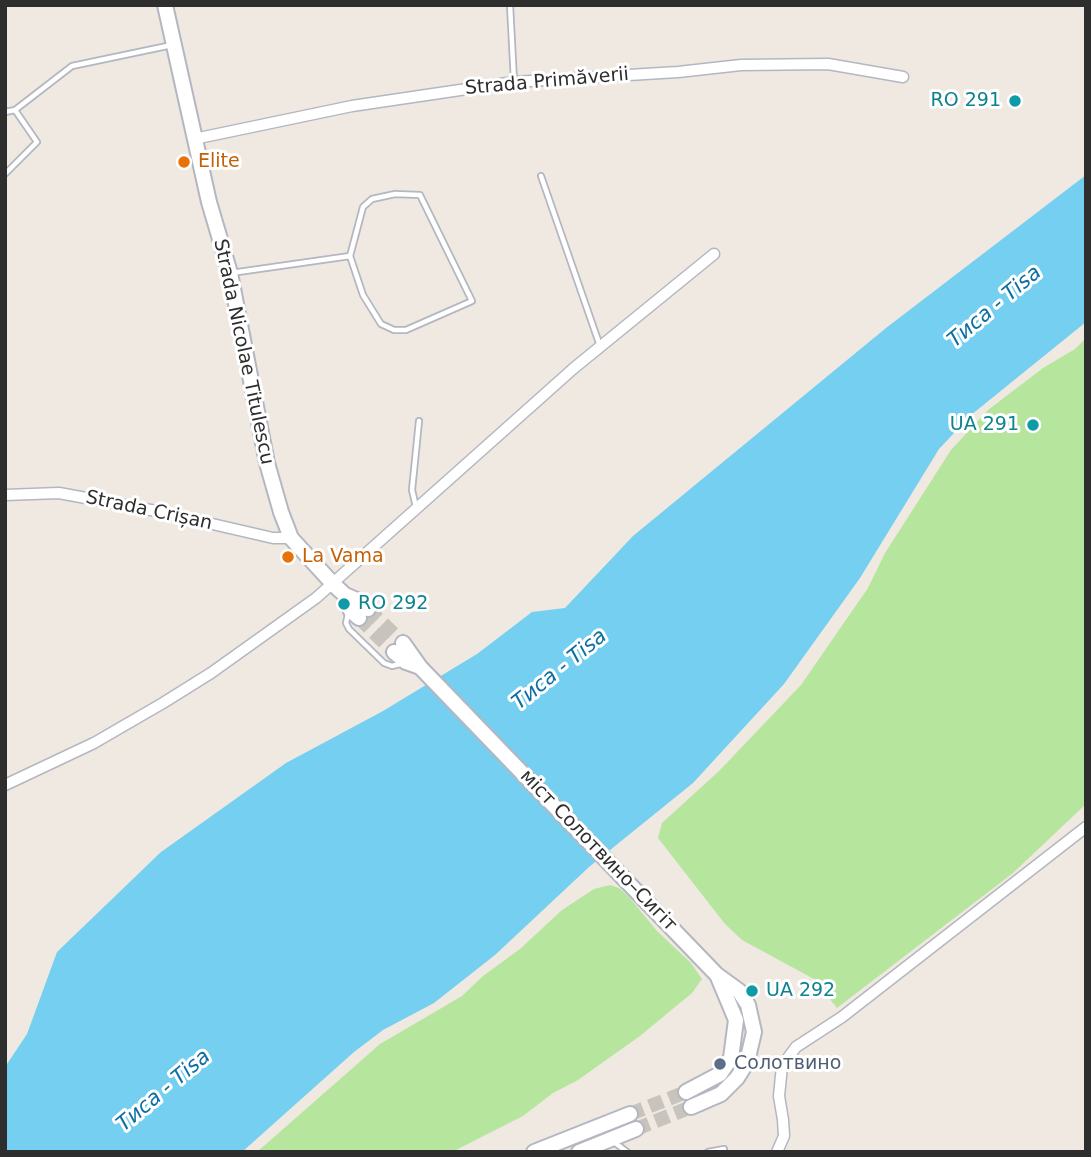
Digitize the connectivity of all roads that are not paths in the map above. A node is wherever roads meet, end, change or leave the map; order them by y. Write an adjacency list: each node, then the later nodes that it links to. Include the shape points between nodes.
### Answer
1 (165, 5): 3 (street, Strada Nicolae Titulescu)
2 (510, 5): 5 (lane)
3 (173, 45): 6 (lane, via 72,66); 8 (street, Strada Nicolae Titulescu)
4 (903, 77): 5 (street, Strada Primăverii, via 815,64)
5 (514, 82): 8 (street, Strada Primăverii, via 352,106)
6 (15, 110): 7 (lane); 9 (lane, via 37,142)
7 (5, 112)
8 (194, 139): 13 (street, Strada Nicolae Titulescu)
9 (5, 174)
10 (541, 176): 14 (lane)
11 (714, 254): 14 (street)
12 (350, 256): 12 (lane, via 363,295 381,324 394,330 406,330 472,301 420,195 372,199 363,207); 13 (lane)
13 (230, 273): 18 (street, Strada Nicolae Titulescu, via 267,463)
14 (600, 347): 17 (street)
15 (419, 421): 17 (lane, via 412,490)
16 (5, 495): 18 (street, Strada Crișan, via 59,493)
17 (416, 511): 19 (street)
18 (291, 538): 19 (street, Strada Nicolae Titulescu)
19 (334, 585): 20 (street, Strada Nicolae Titulescu); 23 (street, via 163,703 94,743)
20 (359, 613): 22 (lane, via 346,623 384,663)
21 (399, 647): 22 (street)
22 (419, 668): 25 (street, міст Солотвино–Сигіт)
23 (5, 785)
24 (1086, 827): 39 (street, via 842,1017 796,1047 782,1066 779,1096 784,1136)
25 (715, 973): 26 (street, via 736,1020); 27 (street, міст Солотвино–Сигіт, via 748,1005 754,1032)
26 (731, 1058): 27 (lane); 28 (street, via 720,1074)
27 (747, 1062): 29 (street, via 721,1094)
28 (686, 1092)
29 (691, 1107)
30 (630, 1114): 31 (street)
31 (600, 1126): 33 (lane); 35 (street)
32 (636, 1129): 33 (street)
33 (610, 1139): 36 (street); 37 (lane)
34 (724, 1149): 38 (lane)
35 (534, 1152)
36 (579, 1152)
37 (627, 1152)
38 (708, 1152)
39 (777, 1152)

